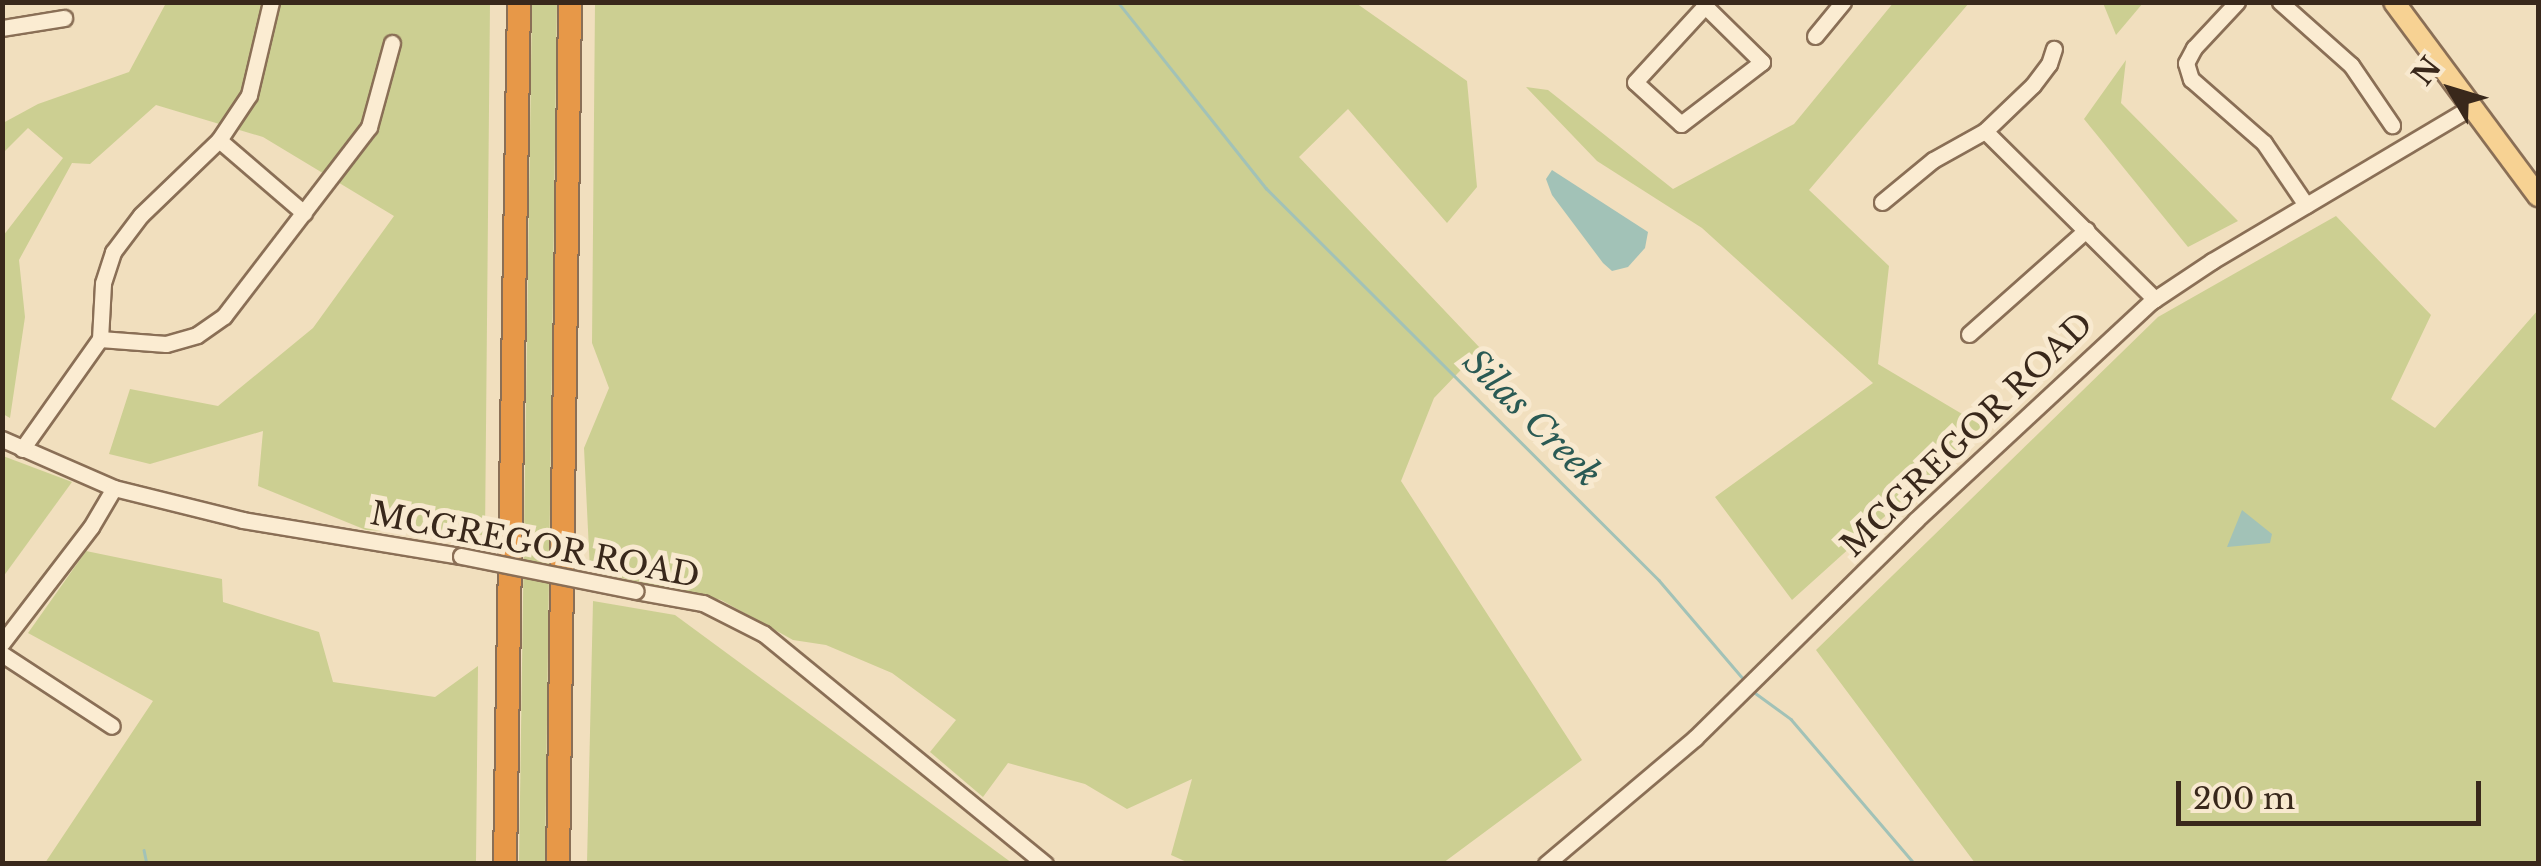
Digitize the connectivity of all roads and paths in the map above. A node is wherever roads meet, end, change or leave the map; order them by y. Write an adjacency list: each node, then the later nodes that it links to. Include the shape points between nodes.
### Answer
1 (271, 2): 17 (street, via 249,95)
2 (519, 2): 32 (highway)
3 (570, 2): 33 (highway)
4 (1843, 2): 11 (street)
5 (2237, 2): 20 (street, via 2194,48 2186,62 2191,79 2264,142)
6 (2280, 2): 15 (street, via 2350,64)
7 (2394, 2): 14 (main road)
8 (1708, 4): 8 (street, via 1635,82 1681,124 1762,62)
9 (64, 18): 10 (street)
10 (2, 28)
11 (1815, 36)
12 (392, 43): 21 (street, via 369,127)
13 (2054, 48): 16 (street, via 2032,85)
14 (2472, 107): 18 (main road); 20 (street, MCGREGOR ROAD)
15 (2392, 126)
16 (1984, 131): 19 (street); 22 (street)
17 (219, 140): 21 (street); 25 (street, via 141,215 113,252 103,283)
18 (2538, 196)
19 (1882, 202)
20 (2306, 206): 23 (street, MCGREGOR ROAD)
21 (304, 213): 25 (street, via 240,299 209,328 166,344)
22 (2086, 230): 23 (street); 24 (street)
23 (2155, 299): 35 (street, MCGREGOR ROAD, via 1916,520 1695,738)
24 (1969, 334)
25 (100, 339): 27 (street)
26 (2, 439): 27 (street, MCGREGOR ROAD)
27 (22, 449): 28 (street, MCGREGOR ROAD)
28 (114, 488): 29 (street); 34 (street, MCGREGOR ROAD, bridge, via 243,520 703,603 764,634)
29 (2, 644)
30 (2, 654): 31 (street)
31 (112, 726)
32 (505, 864)
33 (558, 864)
34 (1045, 864)
35 (1546, 864)

